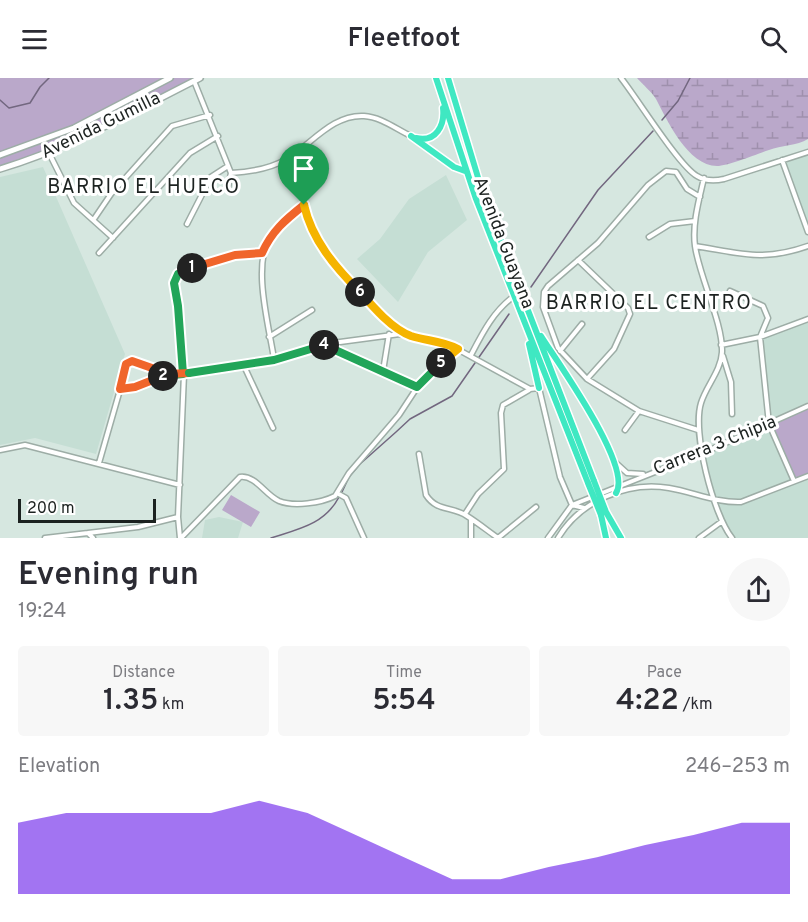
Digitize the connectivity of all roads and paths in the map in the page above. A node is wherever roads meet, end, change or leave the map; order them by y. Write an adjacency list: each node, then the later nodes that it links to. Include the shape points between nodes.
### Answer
1 (170, 78): 12 (main road, Avenida Gumilla, via 74,128)
2 (436, 78): 6 (highway, Avenida Guayana)
3 (448, 78): 37 (highway, Avenida Guayana, via 483,194)
4 (621, 78): 19 (street, via 689,170)
5 (197, 80): 7 (street); 11 (main road, Avenida Gumilla)
6 (443, 98): 9 (highway, via 442,125 436,134 429,139); 17 (highway, Avenida Guayana)
7 (210, 115): 8 (street); 23 (street, via 172,126 111,194)
8 (218, 136): 15 (street); 28 (street, via 190,153)
9 (411, 136): 13 (street, via 378,119 346,118); 17 (highway)
10 (808, 152): 14 (street)
11 (49, 153): 16 (main road, Avenida Gumilla); 23 (street, via 71,198)
12 (0, 155)
13 (287, 159): 18 (street, via 248,172); 22 (street)
14 (782, 160): 19 (street, via 724,179); 26 (street)
15 (228, 166): 18 (street); 25 (street, via 211,177)
16 (0, 169)
17 (465, 171): 35 (highway, Avenida Guayana)
18 (231, 173): 20 (street)
19 (704, 178): 21 (street)
20 (228, 187)
21 (700, 197): 24 (street); 33 (street, via 687,189 676,172 666,171)
22 (304, 205): 32 (street, via 271,234); 42 (street, via 321,247 377,311)
23 (94, 219): 28 (street)
24 (695, 221): 27 (street, via 670,224); 29 (street)
25 (187, 224)
26 (808, 232)
27 (649, 237)
28 (113, 238): 31 (street)
29 (695, 246): 30 (street, via 765,257); 46 (street)
30 (808, 246)
31 (99, 253)
32 (262, 253): 43 (street); 55 (street, via 235,255 176,277)
33 (578, 260): 48 (street, via 544,292 543,307); 56 (street, via 630,314 614,349)
34 (730, 291): 44 (street, via 763,306 768,323)
35 (514, 296): 39 (highway, Avenida Guayana); 50 (street, via 488,323)
36 (312, 310): 43 (street)
37 (532, 319): 71 (highway, via 598,426); 75 (highway, Avenida Guayana)
38 (808, 319): 44 (street)
39 (523, 323): 58 (highway); 75 (highway, Avenida Guayana)
40 (582, 324): 48 (street)
41 (389, 334): 42 (street); 45 (street); 53 (street)
42 (409, 335): 47 (street)
43 (269, 337): 51 (street)
44 (760, 338): 46 (street); 64 (street)
45 (325, 344): 51 (street); 53 (street)
46 (721, 345): 49 (street)
47 (458, 349): 50 (street); 57 (street)
48 (560, 351): 56 (street)
49 (722, 354): 63 (street, via 731,382); 67 (street, via 701,402)
50 (473, 356): 60 (street)
51 (274, 360): 52 (street)
52 (244, 366): 55 (street); 65 (street)
53 (382, 371): 57 (street)
54 (169, 374): 55 (street); 59 (street); 59 (street, via 132,361 126,364)
55 (183, 374): 77 (street)
56 (587, 379): 62 (street)
57 (417, 387): 79 (street, via 399,416 349,473)
58 (539, 388): 60 (street); 82 (street, via 560,477)
59 (120, 389): 72 (street)
60 (530, 389): 86 (street, via 503,405 504,469 478,494)
61 (808, 406): 64 (street, Carrera 3 Chipia)
62 (639, 411): 66 (street); 67 (street)
63 (732, 414)
64 (769, 424): 69 (street, Carrera 3 Chipia); 76 (street)
65 (273, 428)
66 (625, 430)
67 (698, 430): 69 (street)
68 (0, 450): 72 (street, via 25,445)
69 (703, 453): 73 (street, Carrera 3 Chipia); 81 (street)
70 (419, 454): 86 (street, via 430,501 440,508)
71 (614, 461): 73 (street, via 627,473); 78 (highway)
72 (99, 463): 77 (street)
73 (650, 473): 78 (street, Carrera 3 Chipia)
74 (808, 476): 76 (street)
75 (591, 482): 85 (highway, Avenida Guayana, bridge)
76 (794, 482): 81 (street, via 741,502)
77 (180, 484): 87 (street)
78 (620, 484): 80 (highway); 82 (street, Carrera 3 Chipia)
79 (339, 493): 93 (street, via 313,502 280,501 249,477 240,477); 94 (street, via 346,498)
80 (616, 493): 81 (street, via 669,488); 84 (street)
81 (713, 499): 89 (street)
82 (572, 505): 84 (street); 97 (street)
83 (536, 507): 96 (street)
84 (584, 508): 98 (street, via 565,525)
85 (604, 513): 99 (highway, Avenida Guayana); 100 (highway, Avenida Guayana)
86 (465, 514): 88 (street)
87 (178, 517): 90 (street); 93 (street)
88 (471, 519): 95 (street); 96 (street)
89 (721, 522): 101 (street); 102 (street)
90 (88, 533): 91 (street); 92 (street)
91 (45, 538)
92 (93, 538)
93 (181, 538)
94 (364, 538)
95 (471, 538)
96 (498, 538)
97 (548, 538)
98 (558, 538)
99 (606, 538)
100 (621, 538)
101 (699, 538)
102 (732, 538)

